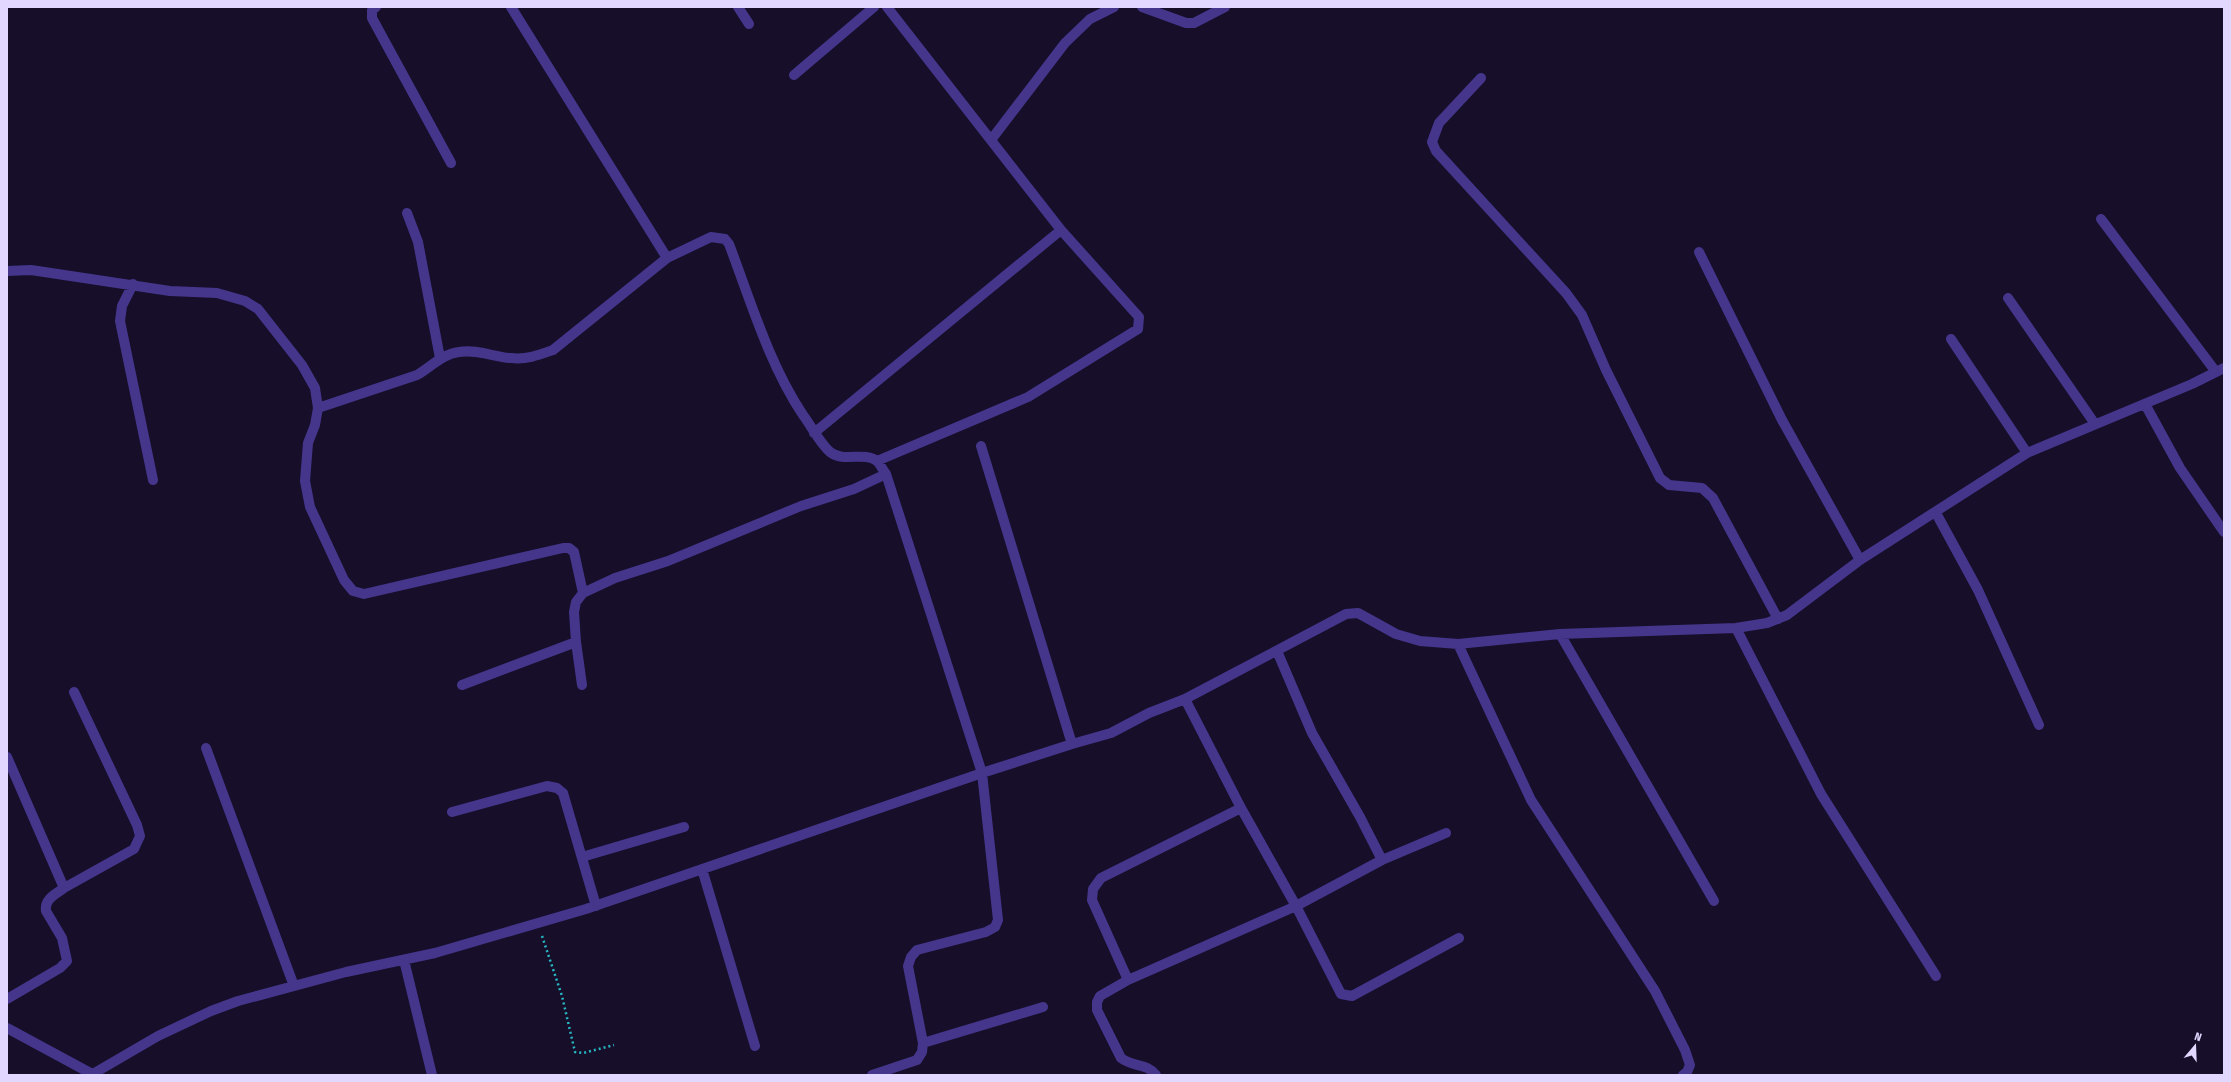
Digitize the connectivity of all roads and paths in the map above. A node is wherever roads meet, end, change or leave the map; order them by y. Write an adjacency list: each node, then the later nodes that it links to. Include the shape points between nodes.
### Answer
1 (376, 7): 13 (street, via 372,10 372,18)
2 (511, 7): 18 (street)
3 (738, 7): 9 (street)
4 (874, 7): 10 (street)
5 (887, 7): 12 (street)
6 (1114, 7): 12 (street, via 1090,19 1064,43)
7 (1142, 7): 8 (street, via 1186,24 1194,23)
8 (1225, 7)
9 (749, 24)
10 (794, 75)
11 (1481, 78): 38 (street, via 1438,123 1432,142 1436,151 1566,293 1582,315 1606,370 1660,478 1669,484 1702,488 1713,498)
12 (991, 140): 16 (street)
13 (451, 163)
14 (407, 213): 23 (street, via 418,242)
15 (2101, 219): 24 (street)
16 (1061, 230): 28 (street); 31 (street, via 1139,317 1138,329 1028,397)
17 (1699, 252): 36 (street, via 1782,420)
18 (667, 258): 23 (street, via 553,350 531,358 459,352); 28 (street, via 711,237 725,239 730,244 763,336 790,396)
19 (7, 271): 20 (street, via 30,270)
20 (133, 284): 26 (street, via 170,291 217,293 245,301 258,308 302,365 314,388); 33 (street, via 122,306 120,321)
21 (2008, 298): 27 (street)
22 (1951, 338): 30 (street)
23 (440, 358): 26 (street, via 430,368 417,375)
24 (2220, 370): 25 (street)
25 (2145, 404): 27 (street); 35 (street, via 2180,468)
26 (318, 408): 37 (street, via 308,443 306,487 310,507 344,580 353,591 364,594 569,548 574,552)
27 (2095, 424): 30 (street)
28 (814, 433): 31 (street, via 830,452 838,457 866,457)
29 (981, 446): 49 (street)
30 (2027, 453): 34 (street)
31 (877, 461): 32 (street)
32 (886, 474): 37 (street, via 854,489 801,506 668,561 615,578); 52 (street)
33 (153, 480)
34 (1936, 513): 36 (street); 48 (street, via 1978,590)
35 (2224, 532)
36 (1860, 560): 38 (street, via 1787,615)
37 (584, 593): 41 (street, via 576,602 574,612)
38 (1778, 619): 39 (street)
39 (1736, 628): 40 (street); 67 (street, via 1821,794)
40 (1560, 634): 42 (street); 61 (street)
41 (576, 642): 44 (street); 45 (street)
42 (1458, 644): 43 (street, via 1420,641 1396,634 1358,613 1346,614); 80 (street, via 1531,800 1656,991 1690,1065)
43 (1277, 651): 47 (street); 58 (street, via 1312,733)
44 (462, 685)
45 (582, 685)
46 (74, 692): 60 (street, via 140,836 134,850)
47 (1185, 699): 49 (street, via 1149,713 1111,733); 53 (street)
48 (2039, 726)
49 (1072, 744): 52 (street)
50 (206, 748): 69 (street)
51 (7, 757): 60 (street)
52 (982, 773): 59 (street); 73 (street, via 998,920 995,926 986,932 917,950 911,957 908,966)
53 (1241, 808): 63 (street); 68 (street, via 1102,878 1093,889 1092,900)
54 (452, 812): 57 (street, via 548,786 557,788 563,794)
55 (684, 827): 57 (street)
56 (1446, 833): 58 (street)
57 (582, 857): 62 (street)
58 (1382, 860): 63 (street)
59 (702, 869): 62 (street); 75 (street)
60 (64, 888): 70 (street, via 47,900 45,906 62,938 66,961 60,968)
61 (1714, 901)
62 (596, 906): 64 (street)
63 (1296, 906): 65 (street, via 1341,994 1345,996 1352,996); 68 (street)
64 (537, 924): 66 (street); 74 (path, via 562,996 575,1052 583,1053)
65 (1459, 938)
66 (404, 960): 69 (street); 77 (street)
67 (1936, 976)
68 (1128, 980): 79 (street, via 1100,996 1096,1002 1097,1010 1121,1058 1126,1062 1146,1067)
69 (294, 986): 76 (street, via 211,1011 158,1036)
70 (7, 999)
71 (1043, 1007): 73 (street)
72 (7, 1028): 76 (street)
73 (923, 1043): 78 (street, via 922,1052 917,1060)
74 (614, 1045)
75 (755, 1046)
76 (93, 1075)
77 (432, 1075)
78 (872, 1075)
79 (1156, 1075)
80 (1683, 1075)

